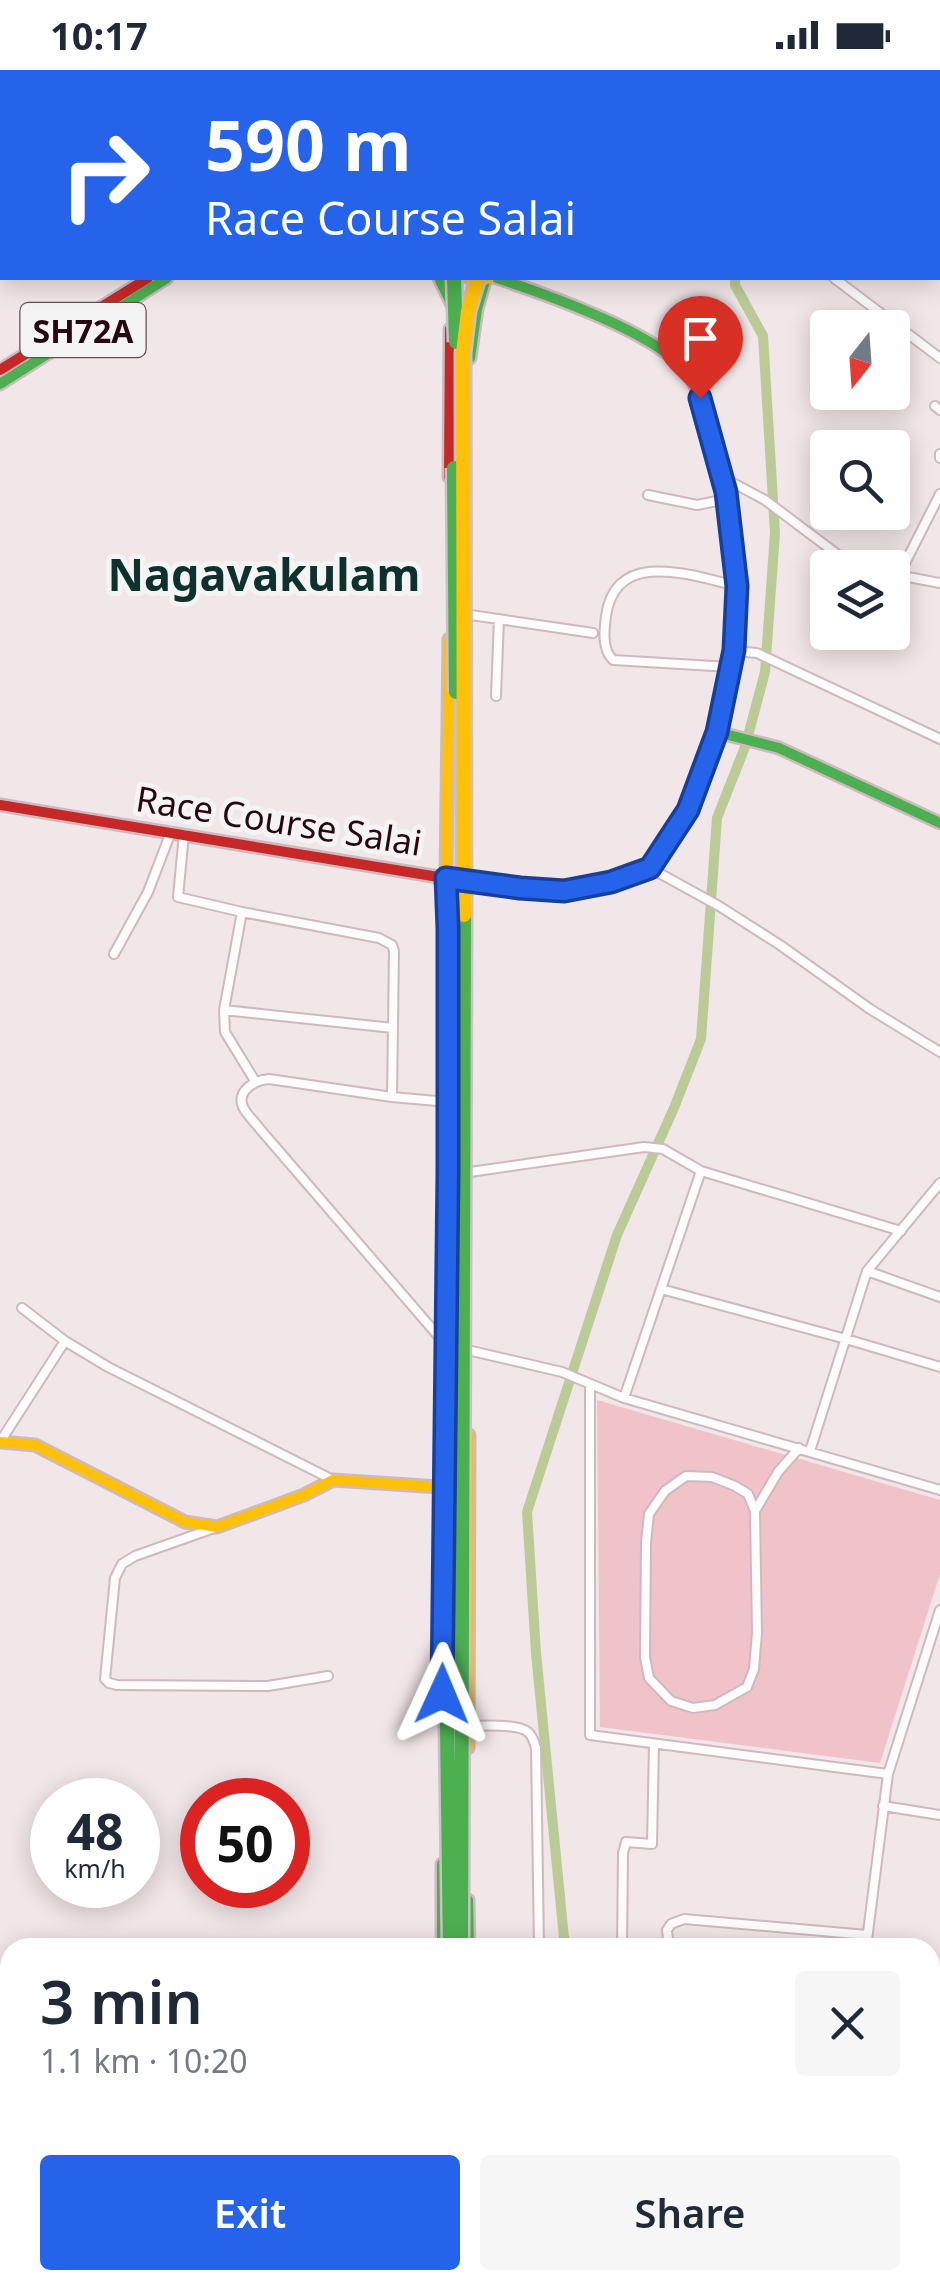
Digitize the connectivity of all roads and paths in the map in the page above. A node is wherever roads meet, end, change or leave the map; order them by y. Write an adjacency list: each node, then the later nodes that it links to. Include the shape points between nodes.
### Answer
1 (145, 280): 12 (main road, SH72A)
2 (164, 280): 13 (main road, SH72A)
3 (440, 280): 10 (main road)
4 (454, 280): 79 (main road, bridge)
5 (478, 280): 10 (main road, via 454,294)
6 (480, 280): 81 (main road, bridge, via 463,353)
7 (481, 280): 23 (main road, via 470,352)
8 (487, 280): 14 (main road, via 625,329 664,351 686,371 700,398)
9 (837, 280): 11 (street)
10 (452, 305): 35 (main road)
11 (940, 358)
12 (0, 370)
13 (0, 384)
14 (722, 477): 17 (main road); 18 (street)
15 (940, 494): 19 (street)
16 (648, 495): 17 (street, via 696,505)
17 (727, 499): 22 (main road)
18 (833, 550)
19 (909, 550)
20 (910, 577): 21 (street)
21 (940, 583)
22 (737, 586): 26 (main road); 27 (street, via 633,574 609,600 606,616 604,648 613,660)
23 (472, 615): 24 (street); 36 (main road)
24 (499, 619): 25 (street); 28 (street)
25 (593, 633)
26 (734, 650): 27 (main road); 30 (street, via 758,653)
27 (730, 667): 29 (main road)
28 (496, 696)
29 (717, 732): 32 (main road, via 779,748); 34 (main road, via 688,810)
30 (940, 739)
31 (0, 805): 33 (main road, Race Course Salai)
32 (940, 823)
33 (178, 833): 35 (main road, Race Course Salai); 37 (street, via 178,897); 38 (street)
34 (650, 868): 36 (main road, Race Course Salai, via 564,891); 41 (street, via 708,898)
35 (446, 878): 36 (main road, Race Course Salai); 44 (main road)
36 (469, 882): 46 (main road)
37 (242, 912): 39 (street); 40 (street, via 387,941 394,951)
38 (114, 954)
39 (224, 1010): 40 (street); 42 (street, via 228,1040)
40 (393, 1028): 43 (street)
41 (940, 1052)
42 (255, 1081): 43 (street); 56 (street, via 242,1106)
43 (392, 1096): 44 (street)
44 (448, 1102): 47 (main road)
45 (701, 1171): 46 (street, via 644,1148); 49 (street); 51 (street)
46 (470, 1172): 47 (street); 57 (main road)
47 (448, 1173): 56 (main road)
48 (940, 1183): 49 (street)
49 (901, 1230): 50 (street)
50 (867, 1271): 52 (street); 54 (street)
51 (661, 1289): 54 (street); 60 (street)
52 (940, 1297)
53 (22, 1308): 55 (street)
54 (846, 1339): 58 (street); 63 (street)
55 (65, 1341): 61 (street); 64 (street)
56 (446, 1345): 57 (street); 65 (main road)
57 (469, 1350): 59 (street); 66 (main road)
58 (940, 1367)
59 (590, 1384): 60 (street); 74 (street, via 590,1735)
60 (624, 1398): 62 (street)
61 (0, 1442): 69 (main road, via 36,1444 185,1522)
62 (799, 1448): 63 (street); 68 (street)
63 (810, 1451): 67 (street)
64 (333, 1480): 65 (main road); 69 (main road)
65 (443, 1487): 66 (main road); 73 (main road)
66 (470, 1488): 72 (main road)
67 (940, 1490)
68 (754, 1511): 68 (street, via 748,1494 735,1486 686,1476 650,1514 644,1656 649,1678 671,1701 694,1708 747,1687 757,1633)
69 (217, 1527): 71 (street, via 122,1564 115,1578 106,1679 117,1685 268,1686)
70 (940, 1610): 75 (street)
71 (328, 1676)
72 (469, 1726): 73 (street); 82 (main road); 83 (street, via 518,1727 536,1748)
73 (442, 1727): 80 (main road)
74 (654, 1744): 75 (street); 84 (street, via 652,1844 626,1842)
75 (888, 1774): 76 (street)
76 (883, 1806): 77 (street); 78 (street)
77 (940, 1815)
78 (867, 1935): 85 (street, via 684,1920 671,1924); 86 (street)
79 (445, 1938)
80 (445, 1938)
81 (466, 1938)
82 (466, 1938)
83 (538, 1938)
84 (622, 1938)
85 (668, 1938)
86 (867, 1938)

